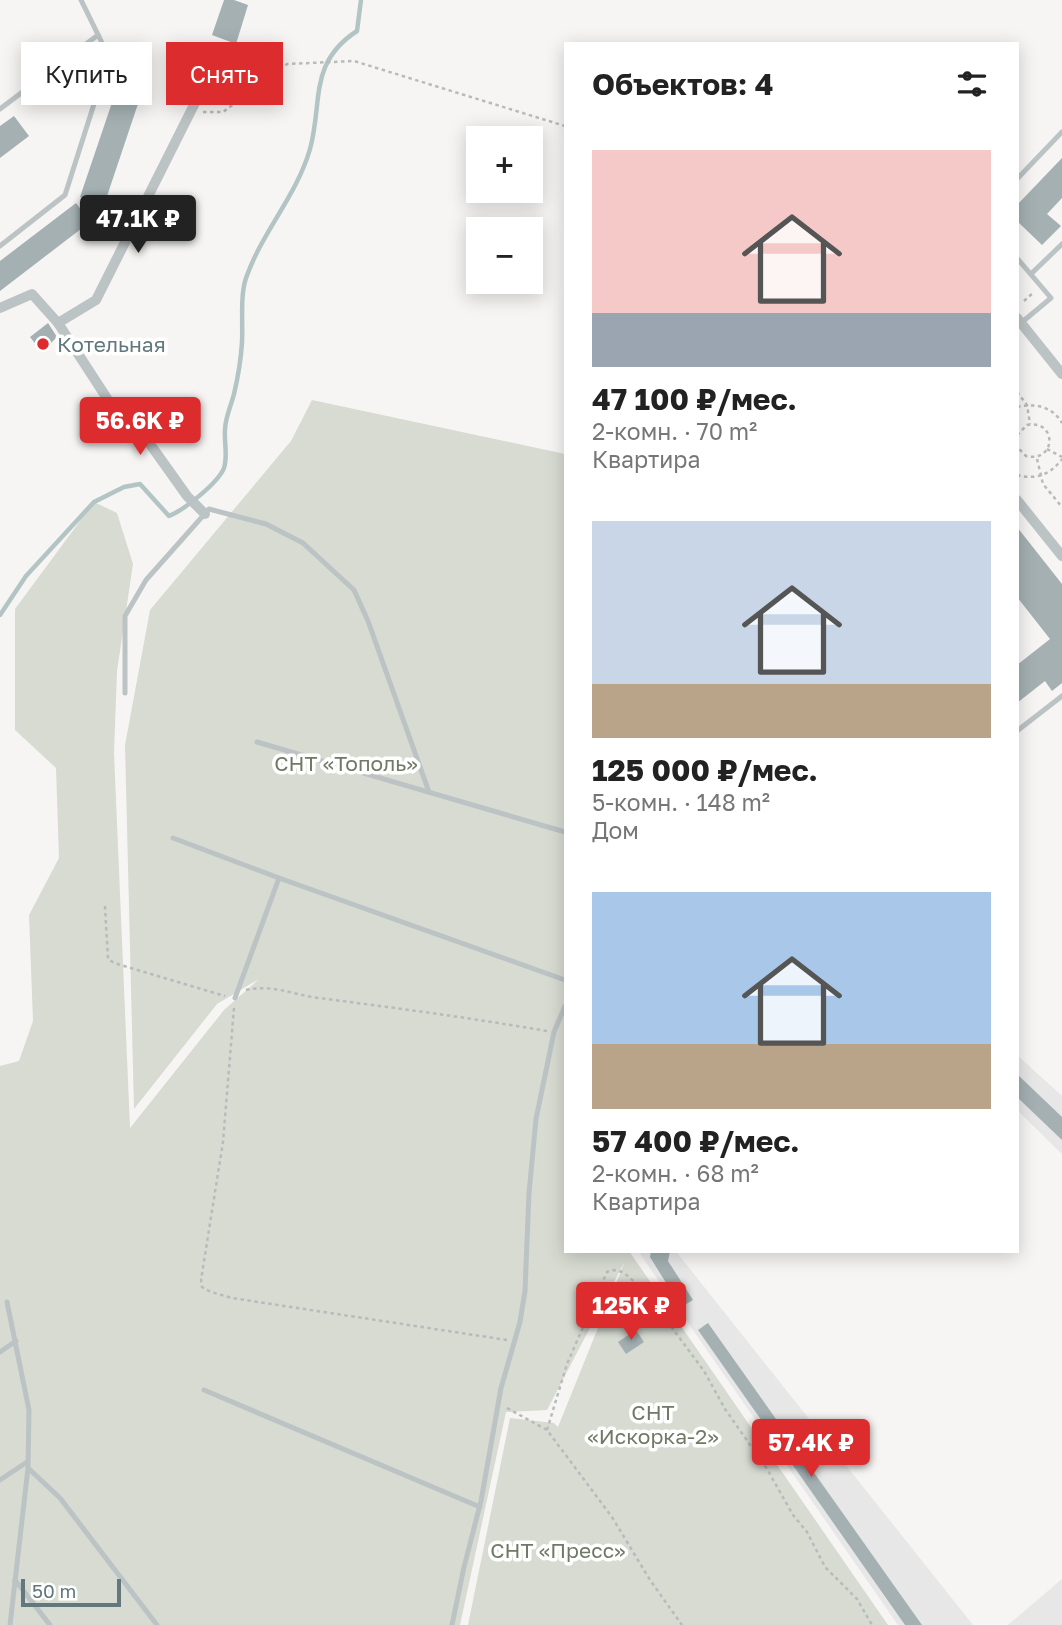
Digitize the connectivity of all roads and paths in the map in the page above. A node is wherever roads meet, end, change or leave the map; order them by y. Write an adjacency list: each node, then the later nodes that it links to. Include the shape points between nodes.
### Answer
1 (81, 0): 2 (lane)
2 (98, 34): 4 (lane); 10 (lane, via 108,57 65,195)
3 (194, 105): 5 (street)
4 (0, 109)
5 (190, 112): 6 (path, via 223,112 288,64 354,61); 17 (street, via 96,300)
6 (564, 126)
7 (1062, 132): 8 (lane)
8 (1019, 177)
9 (1062, 244): 12 (lane)
10 (0, 246)
11 (1019, 260): 12 (lane)
12 (1031, 274): 13 (lane)
13 (1041, 286): 14 (path); 16 (lane, via 1051,298)
14 (1024, 301)
15 (0, 309): 17 (street, via 32,294)
16 (1019, 320): 18 (street)
17 (58, 323): 33 (street, via 110,402 150,444)
18 (1062, 374)
19 (1019, 395): 20 (path)
20 (1027, 405): 21 (path); 22 (path, via 1050,410); 23 (path)
21 (1019, 407)
22 (1062, 423)
23 (1030, 424): 24 (path); 26 (path, via 1046,431)
24 (1019, 432)
25 (1019, 449): 27 (path, via 1026,456)
26 (1048, 449): 27 (path); 28 (path)
27 (1037, 457): 30 (path)
28 (1062, 458): 30 (path)
29 (1019, 476): 30 (path)
30 (1041, 476): 32 (path)
31 (1019, 502): 34 (street)
32 (1062, 508)
33 (201, 511): 35 (lane, via 146,580 125,616); 39 (lane, via 209,509 266,524 303,543 354,590)
34 (1062, 556)
35 (125, 693)
36 (1062, 696): 37 (lane)
37 (1019, 729)
38 (257, 742): 39 (lane)
39 (429, 792): 40 (lane)
40 (564, 832)
41 (173, 838): 42 (lane)
42 (279, 878): 44 (lane); 45 (lane)
43 (105, 906): 45 (path, via 108,959 114,964)
44 (564, 980)
45 (235, 998): 47 (path, via 263,986 311,998); 50 (path, via 223,1142 202,1287 232,1298)
46 (564, 1008): 47 (lane)
47 (554, 1032): 50 (lane, via 536,1119 525,1290)
48 (7, 1302): 49 (lane)
49 (16, 1341): 51 (lane); 55 (lane, via 29,1410)
50 (514, 1341): 53 (lane)
51 (0, 1352)
52 (204, 1390): 57 (lane)
53 (498, 1403): 54 (path); 57 (lane)
54 (547, 1430): 63 (path, via 612,1517); 64 (path, via 567,1364 607,1272 622,1272 644,1290 704,1371 825,1567 857,1599)
55 (28, 1465): 56 (lane); 58 (lane); 61 (lane, via 60,1498)
56 (0, 1480)
57 (480, 1507): 62 (lane)
58 (15, 1580): 59 (lane); 60 (lane)
59 (10, 1625)
60 (50, 1625)
61 (157, 1625)
62 (452, 1625)
63 (682, 1625)
64 (872, 1625)

